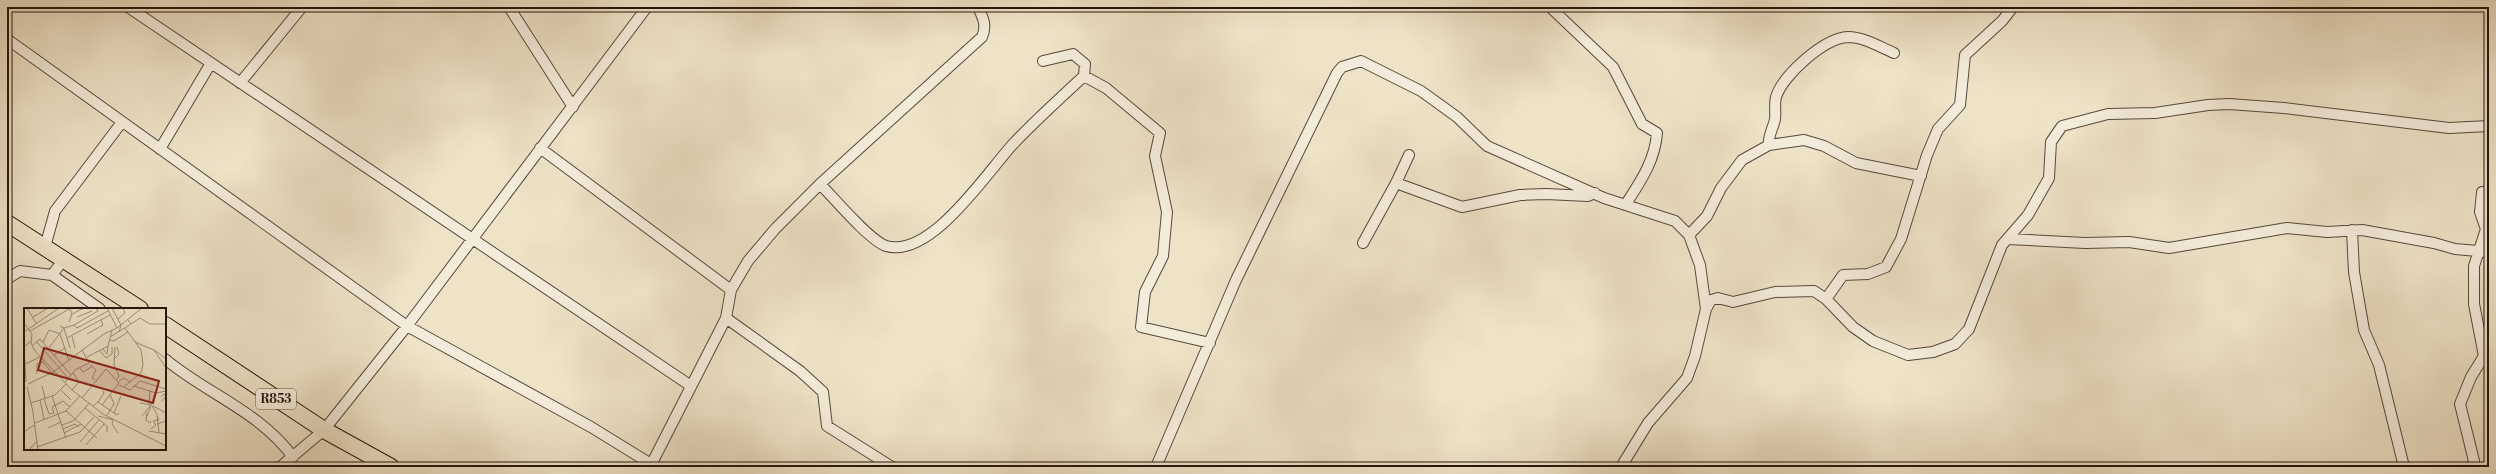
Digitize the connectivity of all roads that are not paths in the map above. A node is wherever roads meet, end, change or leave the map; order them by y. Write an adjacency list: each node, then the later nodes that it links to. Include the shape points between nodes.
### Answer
1 (128, 7): 11 (street)
2 (302, 7): 13 (street)
3 (509, 7): 14 (street)
4 (648, 7): 14 (street)
5 (978, 7): 23 (street, via 984,20 985,29 982,37)
6 (1550, 7): 26 (street, via 1613,67 1642,124 1657,134 1656,149 1647,170)
7 (2013, 7): 21 (street, via 1966,55 1960,105 1938,129)
8 (7, 39): 15 (street)
9 (1894, 53): 17 (street, via 1866,41 1848,37 1823,45 1811,53 1783,85 1777,96 1774,127)
10 (1044, 61): 12 (street, via 1073,54 1085,64)
11 (211, 63): 13 (street); 19 (street)
12 (1084, 76): 23 (street, via 1013,144 962,206 918,242 908,247 885,245 869,234); 46 (street, via 1106,88 1160,133 1155,156 1167,212 1163,256 1145,292 1141,327)
13 (240, 82): 30 (street)
14 (572, 108): 18 (street)
15 (122, 122): 19 (street); 33 (street, via 55,211)
16 (2489, 126): 31 (street, via 2450,128 2229,104 2155,113 2108,114 2062,126 2051,142 2049,178 2028,215)
17 (1769, 145): 21 (street, via 1804,140 1824,146 1856,163); 29 (street, via 1742,160 1721,188 1707,216)
18 (540, 148): 30 (street); 38 (street)
19 (160, 149): 45 (street)
20 (1409, 155): 22 (street)
21 (1921, 176): 39 (street, via 1901,239 1886,267 1868,274 1843,274)
22 (1396, 183): 25 (street, via 1462,207 1520,195 1588,196); 32 (street)
23 (820, 184): 38 (street, via 752,256)
24 (2484, 191): 34 (street, via 2480,212 2486,229)
25 (1595, 193): 26 (street); 46 (street, via 1487,146 1457,117 1421,92 1383,71 1361,61 1342,67 1336,73 1236,280)
26 (1626, 204): 29 (street, via 1675,221)
27 (7, 223): 33 (main road)
28 (2352, 230): 31 (street, via 2327,232 2287,228 2168,248 2129,242 2085,243); 34 (street, via 2383,232 2454,249); 57 (street, via 2354,272 2364,330 2379,365)
29 (1689, 235): 42 (street, via 1700,265)
30 (471, 239): 45 (street); 48 (street)
31 (2008, 239): 39 (street, via 2002,246 1969,329 1958,341 1946,348 1908,355 1873,341 1853,327)
32 (1363, 242)
33 (45, 247): 35 (main road)
34 (2485, 252): 58 (street, via 2474,266 2474,304 2484,356 2471,377 2460,404 2474,461)
35 (64, 259): 36 (street); 41 (main road)
36 (52, 275): 37 (street, via 20,271); 40 (street)
37 (7, 279)
38 (730, 290): 43 (street)
39 (1826, 299): 42 (street, via 1814,291 1790,290 1732,302 1718,298 1711,300)
40 (99, 308)
41 (138, 308)
42 (1706, 309): 56 (street, via 1687,378 1648,423)
43 (726, 318): 48 (street); 54 (street, via 800,371 823,392 827,426)
44 (166, 326): 49 (main road, R853)
45 (407, 326): 49 (street); 51 (street, via 591,427)
46 (1210, 343): 55 (street)
47 (166, 360): 50 (street, via 256,419)
48 (691, 386): 51 (street)
49 (324, 430): 50 (street); 53 (main road, R853)
50 (293, 456): 52 (street)
51 (650, 466)
52 (280, 467)
53 (390, 467)
54 (892, 467)
55 (1156, 467)
56 (1621, 467)
57 (2404, 467)
58 (2471, 467)

